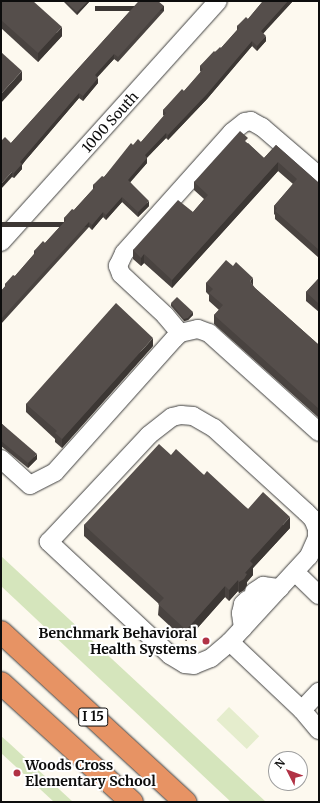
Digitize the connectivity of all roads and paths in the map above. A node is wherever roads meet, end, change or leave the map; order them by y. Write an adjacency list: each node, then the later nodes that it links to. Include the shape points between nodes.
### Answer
1 (218, 1): 3 (street, 1000 South)
2 (319, 176): 4 (street, via 262,127 250,121 245,122 232,132 124,253 118,266 121,274 165,314)
3 (1, 242)
4 (180, 333): 5 (street, via 198,329 209,333); 6 (street, via 55,472 30,485)
5 (319, 432)
6 (1, 460)
7 (294, 572): 8 (street); 9 (street); 12 (street, via 314,547 317,529 313,520 214,428 193,416 177,416 160,425 49,542 177,660 194,665 211,658)
8 (280, 588): 10 (street); 10 (street, via 263,586 250,596 243,604 241,613)
9 (319, 595)
10 (243, 628): 12 (street)
11 (1, 632): 18 (highway, I 15)
12 (230, 642): 15 (street)
13 (1, 683): 17 (highway, I 15)
14 (319, 692): 15 (street)
15 (302, 710): 16 (street)
16 (319, 730)
17 (132, 802)
18 (185, 802)

